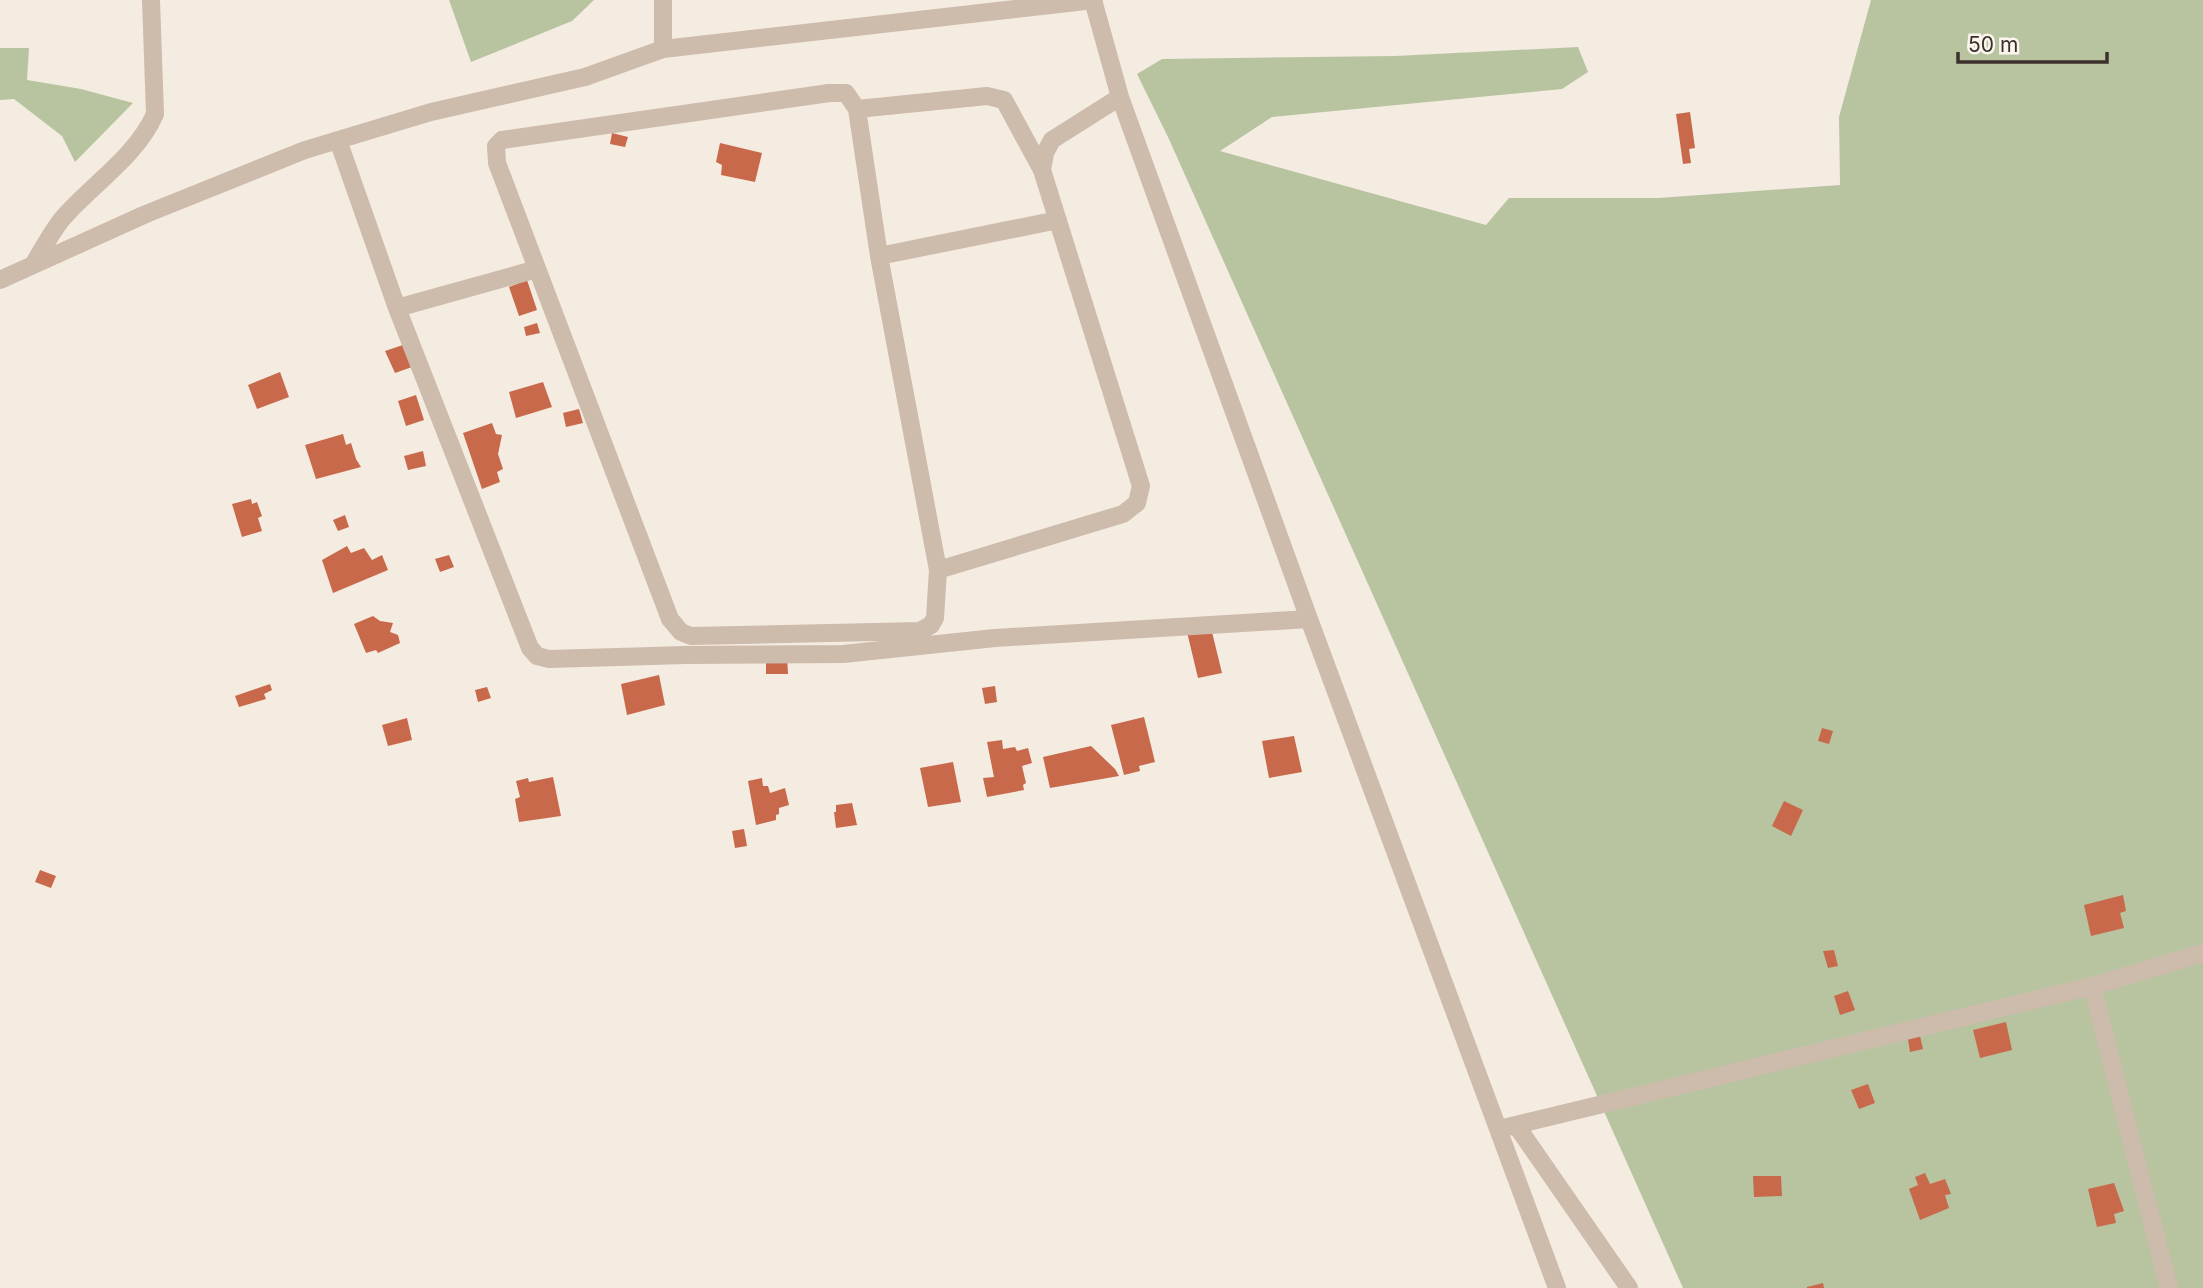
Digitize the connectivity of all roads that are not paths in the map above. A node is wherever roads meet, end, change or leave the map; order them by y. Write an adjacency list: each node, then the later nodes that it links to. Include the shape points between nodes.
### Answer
1 (151, 0): 12 (street, via 152,121 136,144 62,220)
2 (663, 0): 5 (street)
3 (1093, 0): 4 (street); 6 (street)
4 (987, 6): 5 (street)
5 (663, 49): 8 (street, via 585,77 431,111)
6 (1119, 97): 9 (street, via 1052,140); 17 (street)
7 (857, 109): 9 (street, via 987,96 1004,100); 11 (street); 13 (street, via 846,93 829,93 502,140 496,146 496,163)
8 (338, 140): 12 (street, via 146,214); 15 (street)
9 (1042, 170): 10 (street)
10 (1058, 220): 11 (street); 16 (street, via 1141,486 1137,503 1123,514)
11 (879, 256): 16 (street)
12 (33, 265): 14 (street)
13 (537, 269): 15 (street); 16 (street, via 670,619 681,632 691,636 920,631 935,618)
14 (0, 280)
15 (397, 308): 17 (street, via 530,648 537,656 843,654 995,638)
16 (938, 570)
17 (1309, 619): 20 (street)
18 (2203, 953): 19 (street)
19 (2092, 986): 20 (street); 23 (street)
20 (1507, 1127): 21 (street); 22 (street)
21 (1558, 1288)
22 (1629, 1288)
23 (2169, 1288)

